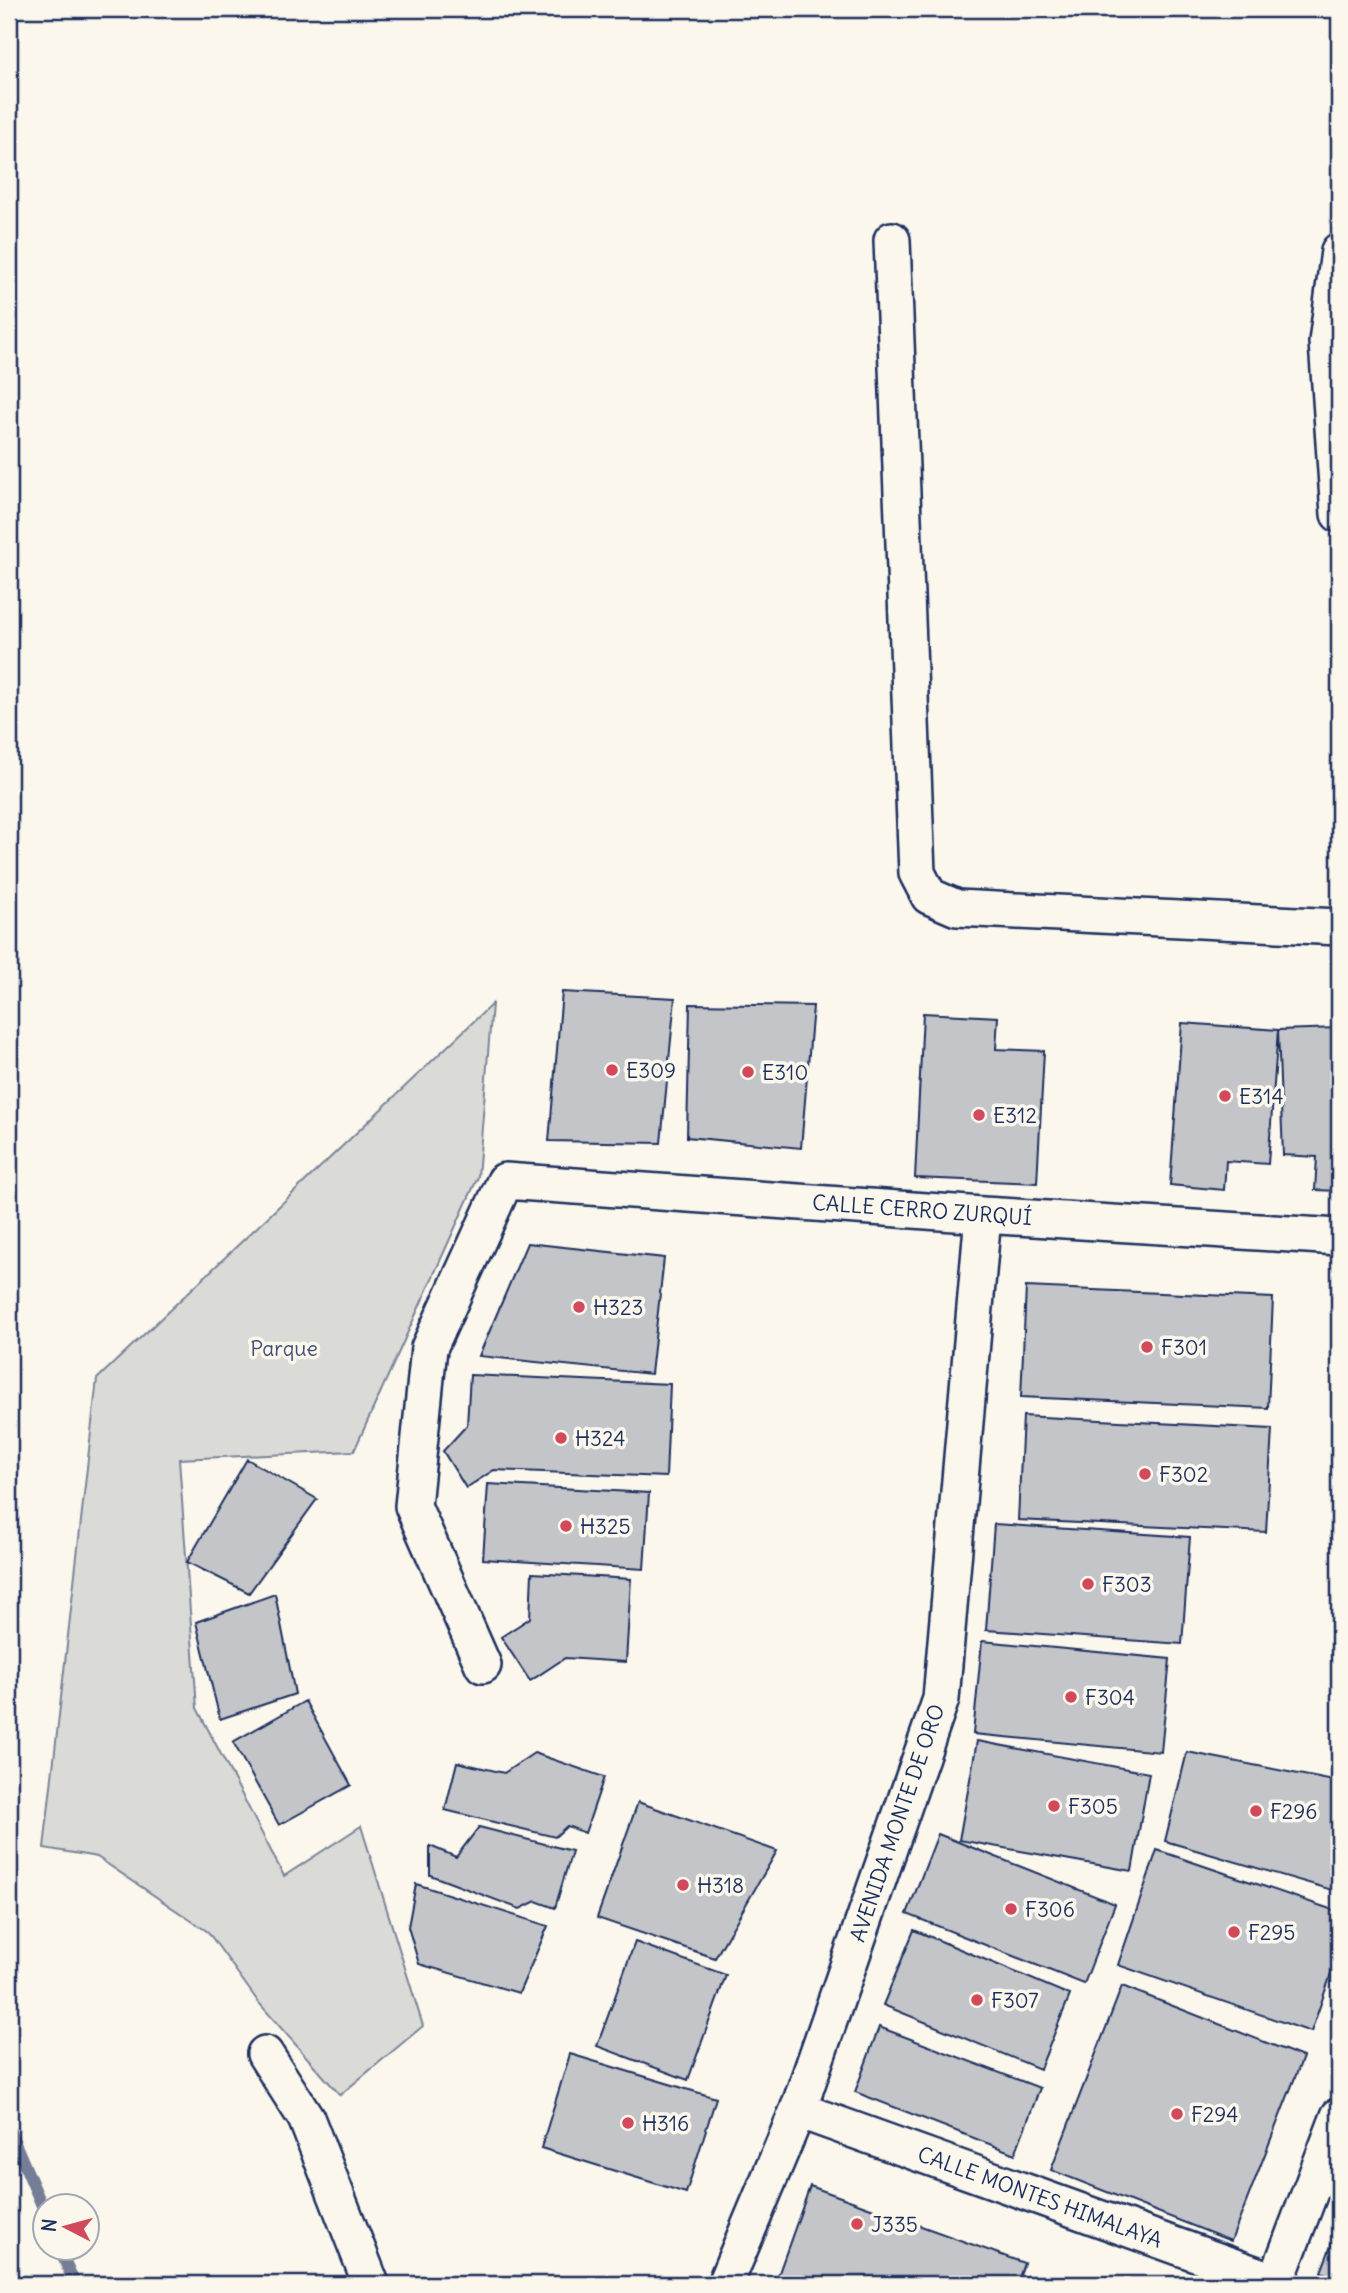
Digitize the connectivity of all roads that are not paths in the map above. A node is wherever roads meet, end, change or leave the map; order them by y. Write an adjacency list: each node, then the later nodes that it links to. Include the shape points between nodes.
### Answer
1 (892, 240): 4 (street, via 917,873 929,896 957,908)
2 (1339, 251): 3 (street, via 1327,342)
3 (1339, 514)
4 (1339, 927)
5 (982, 1215): 6 (street, CALLE CERRO ZURQUÍ); 7 (street, CALLE CERRO ZURQUÍ, via 505,1181 429,1348 413,1506); 9 (street, AVENIDA MONTE DE ORO, via 941,1699)
6 (1339, 1237)
7 (483, 1665)
8 (265, 2054): 11 (street, via 306,2118)
9 (798, 2110): 12 (street, AVENIDA MONTE DE ORO); 13 (street, CALLE MONTES HIMALAYA)
10 (1339, 2116): 13 (street)
11 (371, 2284)
12 (726, 2284)
13 (1278, 2284)

